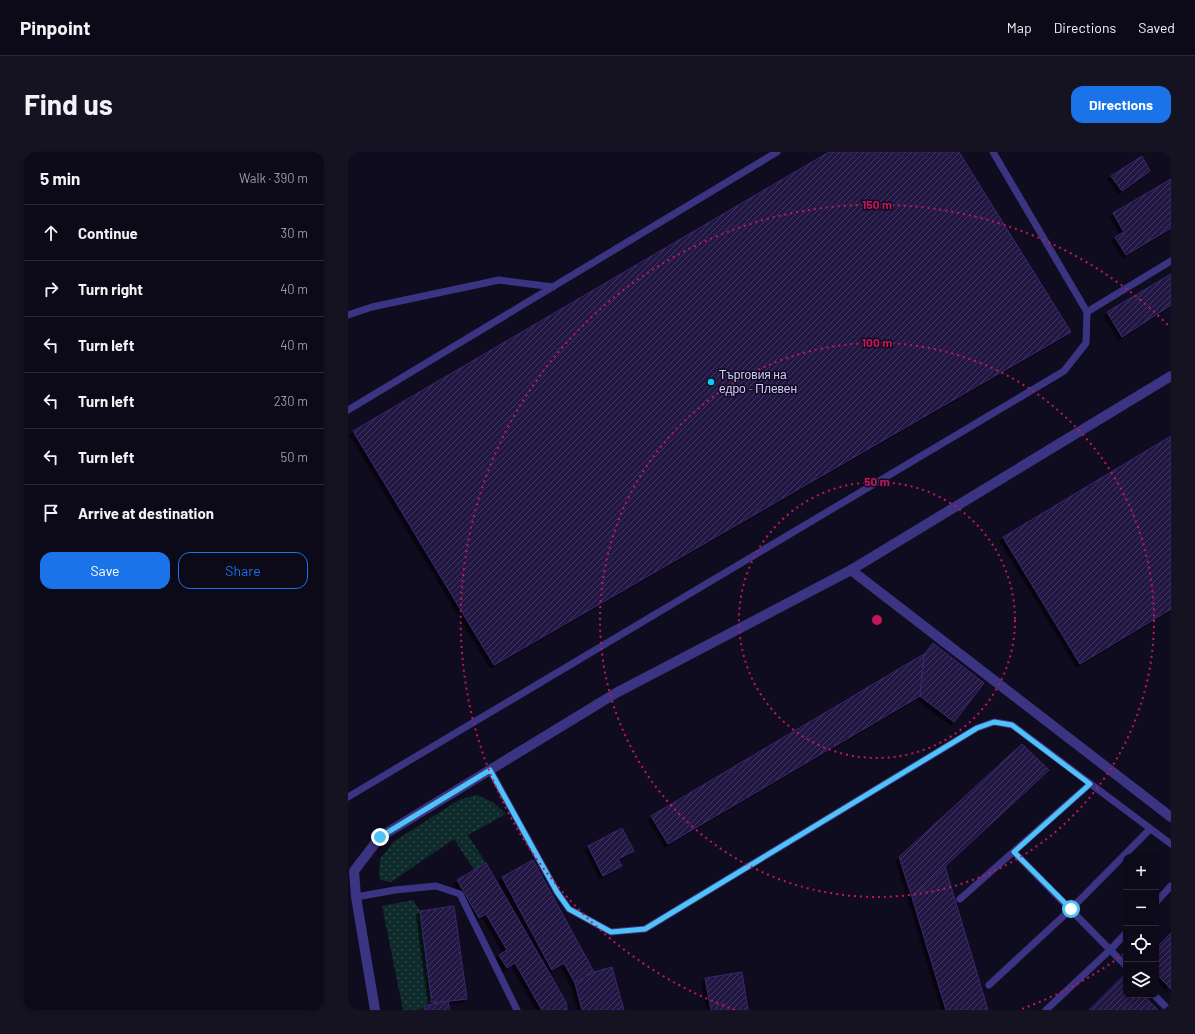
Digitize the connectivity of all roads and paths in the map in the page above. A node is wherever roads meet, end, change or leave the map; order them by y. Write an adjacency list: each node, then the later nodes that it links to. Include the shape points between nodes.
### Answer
1 (777, 152): 4 (lane)
2 (993, 152): 5 (lane)
3 (1171, 261): 5 (lane)
4 (553, 287): 6 (lane, via 499,280 372,307); 8 (lane)
5 (1087, 312): 12 (lane, via 1086,343 1064,371)
6 (348, 315)
7 (1171, 376): 9 (street)
8 (348, 410)
9 (851, 570): 10 (street, via 616,693); 13 (street)
10 (490, 770): 11 (lane, via 557,892 569,909 611,932 645,929 977,728 994,722 1012,725); 17 (street, via 380,837)
11 (1090, 784): 14 (lane); 16 (lane)
12 (348, 797)
13 (1171, 817)
14 (1150, 829): 15 (lane); 22 (lane)
15 (1171, 844)
16 (1014, 852): 20 (lane); 22 (lane)
17 (351, 871): 19 (street)
18 (1171, 886): 21 (lane)
19 (356, 897): 28 (street); 29 (lane, via 436,886 460,894)
20 (960, 899)
21 (1159, 899)
22 (1071, 909): 24 (lane); 26 (lane)
23 (1123, 936): 24 (lane)
24 (1110, 950): 25 (lane); 30 (lane)
25 (1123, 963)
26 (989, 985)
27 (1157, 998): 31 (lane)
28 (375, 1010)
29 (517, 1010)
30 (1046, 1010)
31 (1169, 1010)

